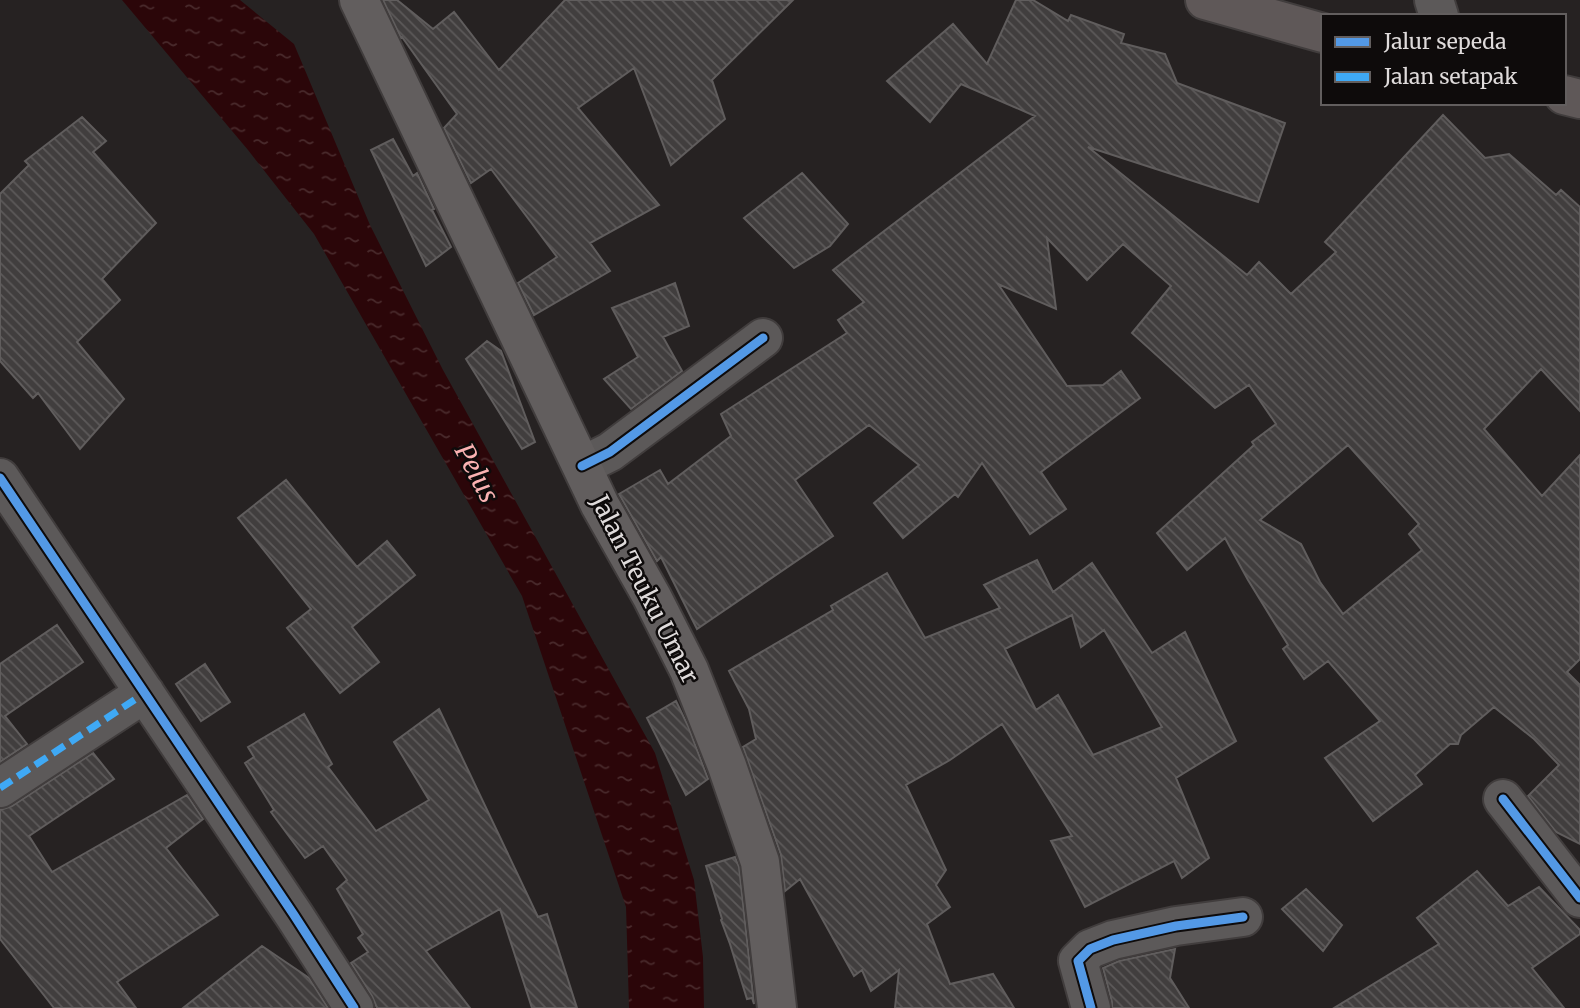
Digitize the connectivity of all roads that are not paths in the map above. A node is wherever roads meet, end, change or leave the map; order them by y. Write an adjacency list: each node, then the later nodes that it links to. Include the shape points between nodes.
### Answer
1 (359, 0): 5 (main road, Jalan Teuku Umar)
2 (1205, 0): 3 (main road)
3 (1321, 32)
4 (762, 338): 5 (street, via 610,452)
5 (582, 466): 13 (main road, Jalan Teuku Umar, via 689,670 727,766 760,862)
6 (0, 478): 7 (street)
7 (145, 694): 8 (street); 12 (street)
8 (0, 788)
9 (1503, 799): 10 (street)
10 (1580, 898)
11 (1242, 917): 14 (street, via 1176,926 1090,949 1078,961)
12 (354, 1008)
13 (777, 1008)
14 (1091, 1008)

